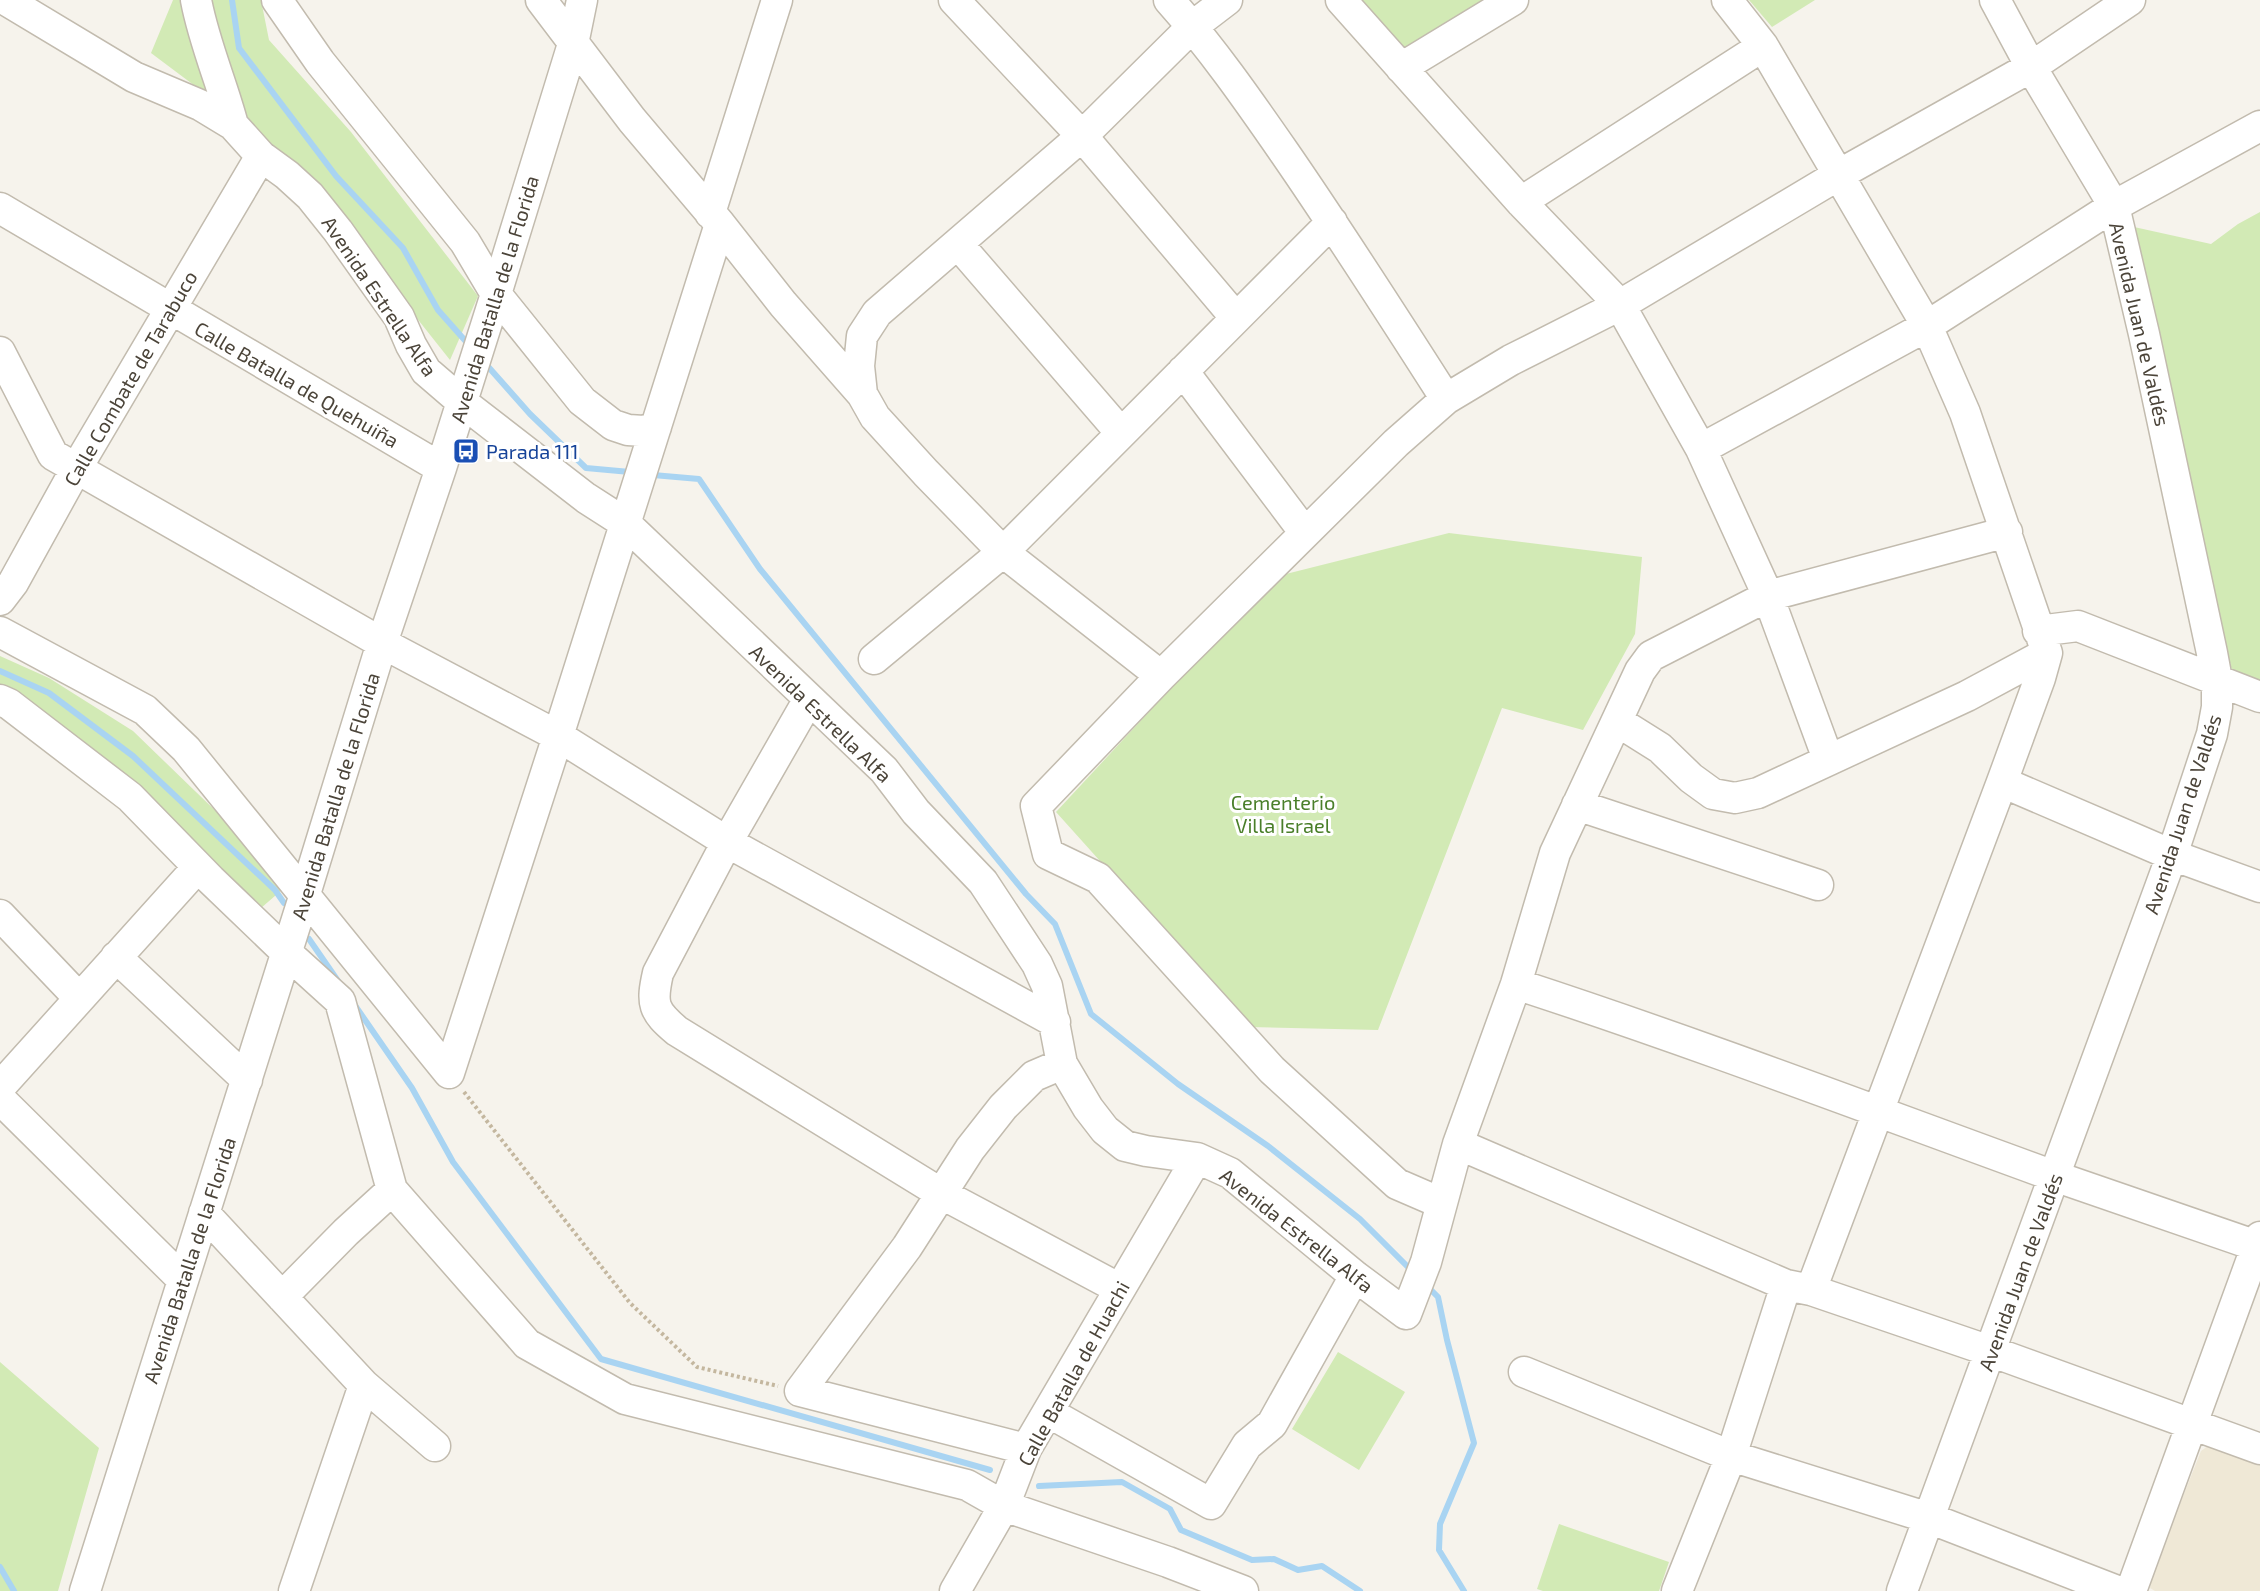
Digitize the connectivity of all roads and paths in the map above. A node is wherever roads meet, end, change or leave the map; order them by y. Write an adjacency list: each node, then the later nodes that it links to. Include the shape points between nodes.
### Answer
1 (6, 0): 20 (street, via 134,77 200,105)
2 (196, 0): 20 (street)
3 (276, 0): 31 (street, via 320,62 465,242)
4 (541, 0): 16 (street)
5 (582, 0): 16 (street, Avenida Batalla de la Florida)
6 (777, 0): 28 (street)
7 (954, 0): 22 (street)
8 (1169, 0): 15 (street)
9 (1227, 0): 15 (street)
10 (1341, 0): 19 (street)
11 (1514, 0): 19 (street)
12 (1727, 0): 17 (street)
13 (1995, 0): 18 (street, Avenida Juan de Valdés)
14 (2130, 0): 18 (street)
15 (1193, 26): 22 (street); 29 (street)
16 (573, 44): 28 (street); 31 (street, Avenida Batalla de la Florida)
17 (1763, 46): 24 (street); 25 (street)
18 (2031, 67): 24 (street); 26 (street, Avenida Juan de Valdés)
19 (1401, 68): 25 (street)
20 (233, 125): 23 (street, Avenida Estrella Alfa)
21 (2260, 126): 26 (street)
22 (1082, 136): 30 (street); 34 (street)
23 (261, 156): 33 (street, Calle Combate de Tarabuco); 40 (street, Avenida Estrella Alfa, via 310,196 399,317 426,370)
24 (1840, 174): 32 (street); 35 (street)
25 (1521, 202): 32 (street)
26 (2114, 206): 35 (street); 57 (street, Avenida Juan de Valdés)
27 (0, 208): 33 (street, Calle Batalla de Quehuiña)
28 (715, 219): 38 (street); 41 (street)
29 (1332, 222): 34 (street); 39 (street)
30 (958, 244): 38 (street, via 877,313 862,336); 42 (street)
31 (496, 294): 40 (street, Avenida Batalla de la Florida); 41 (street, via 600,417 628,430)
32 (1620, 305): 39 (street, via 1511,360); 43 (street)
33 (170, 310): 44 (street, Calle Batalla de Quehuiña); 45 (street, Calle Combate de Tarabuco)
34 (1236, 318): 37 (street)
35 (1928, 326): 43 (street); 47 (street, via 1965,413)
36 (0, 352): 45 (street, via 53,455)
37 (1183, 371): 42 (street); 48 (street)
38 (862, 394): 49 (street, via 882,425)
39 (1446, 399): 48 (street)
40 (462, 402): 44 (street, Avenida Batalla de la Florida); 46 (street, Avenida Estrella Alfa, via 586,498)
41 (656, 428): 46 (street)
42 (1121, 433): 49 (street)
43 (1701, 449): 50 (street)
44 (441, 468): 54 (street, Avenida Batalla de la Florida)
45 (76, 469): 51 (street, Calle Combate de Tarabuco); 54 (street)
46 (626, 523): 59 (street, Avenida Estrella Alfa); 62 (street)
47 (2007, 532): 50 (street); 53 (street)
48 (1305, 533): 56 (street)
49 (1003, 552): 55 (street); 56 (street)
50 (1768, 596): 61 (street, via 1652,656 1640,671); 63 (street)
51 (0, 600)
52 (0, 632): 71 (street, via 151,715 186,749)
53 (2042, 642): 57 (street, via 2078,626); 63 (street, via 1967,696); 64 (street, via 2040,678)
54 (382, 643): 62 (street); 71 (street, Avenida Batalla de la Florida)
55 (874, 659)
56 (1161, 676): 89 (street, via 1036,806 1048,854 1098,879 1272,1070 1396,1184)
57 (2217, 680): 58 (street); 67 (street, Avenida Juan de Valdés, via 2212,734)
58 (2260, 697)
59 (809, 699): 66 (street); 77 (street, Avenida Estrella Alfa, via 884,770 916,812 982,882 1037,964 1047,986)
60 (0, 700): 68 (street, via 130,797)
61 (1617, 722): 63 (street, via 1660,748 1713,794 1735,798 1758,793); 65 (street)
62 (558, 736): 66 (street); 79 (street)
63 (1828, 759)
64 (2002, 782): 67 (street); 83 (street)
65 (1577, 805): 69 (street); 75 (street, via 1555,852)
66 (727, 842): 77 (street); 88 (street, via 658,973 654,993 659,1016 677,1031)
67 (2172, 855): 70 (street); 86 (street, Avenida Juan de Valdés)
68 (198, 867): 73 (street); 74 (street)
69 (1818, 885)
70 (2260, 887)
71 (305, 894): 73 (street, Avenida Batalla de la Florida); 79 (street)
72 (0, 915): 76 (street)
73 (287, 953): 80 (street, Avenida Batalla de la Florida); 87 (street, via 340,1001)
74 (116, 957): 76 (street); 80 (street)
75 (1516, 984): 83 (street); 84 (street)
76 (80, 998): 81 (street)
77 (1055, 1022): 78 (street, Avenida Estrella Alfa)
78 (1062, 1064): 85 (street, Avenida Estrella Alfa, via 1105,1131 1125,1146); 88 (street, via 1034,1076 1003,1107)
79 (449, 1073): 100 (path, via 630,1303 697,1367)
80 (247, 1080): 90 (street, Avenida Batalla de la Florida)
81 (0, 1086)
82 (0, 1099): 93 (street)
83 (1878, 1110): 86 (street); 94 (street)
84 (1458, 1144): 89 (street); 94 (street)
85 (1197, 1158): 92 (street, Avenida Estrella Alfa, via 1230,1173); 95 (street, Calle Batalla de Huachi)
86 (2055, 1176): 91 (street); 97 (street, Avenida Juan de Valdés)
87 (392, 1190): 96 (street); 107 (street, via 527,1344 626,1399 967,1485)
88 (942, 1194): 95 (street); 100 (street)
89 (1441, 1203): 92 (street, Avenida Estrella Alfa, via 1425,1265 1410,1303)
90 (204, 1213): 93 (street, Avenida Batalla de la Florida); 96 (street)
91 (2259, 1243): 102 (street)
92 (1355, 1276): 101 (street, via 1272,1424 1247,1445 1211,1504)
93 (183, 1280): 109 (street, Avenida Batalla de la Florida)
94 (1798, 1287): 97 (street); 106 (street)
95 (1120, 1289): 101 (street, Calle Batalla de Huachi)
96 (282, 1297): 99 (street)
97 (1990, 1351): 102 (street); 108 (street, Avenida Juan de Valdés)
98 (1524, 1372): 106 (street)
99 (364, 1385): 103 (street); 110 (street)
100 (800, 1391): 104 (street)
101 (1048, 1412): 104 (street, Calle Batalla de Huachi)
102 (2191, 1424): 105 (street); 116 (street)
103 (435, 1446)
104 (1026, 1449): 107 (street, Calle Batalla de Huachi)
105 (2260, 1449)
106 (1731, 1456): 108 (street); 113 (street)
107 (1004, 1506): 111 (street, Calle Batalla de Huachi); 112 (street)
108 (1929, 1518): 114 (street, Avenida Juan de Valdés); 115 (street)
109 (85, 1591)
110 (294, 1591)
111 (955, 1591)
112 (1243, 1591)
113 (1677, 1591)
114 (1902, 1591)
115 (2118, 1591)
116 (2131, 1591)

